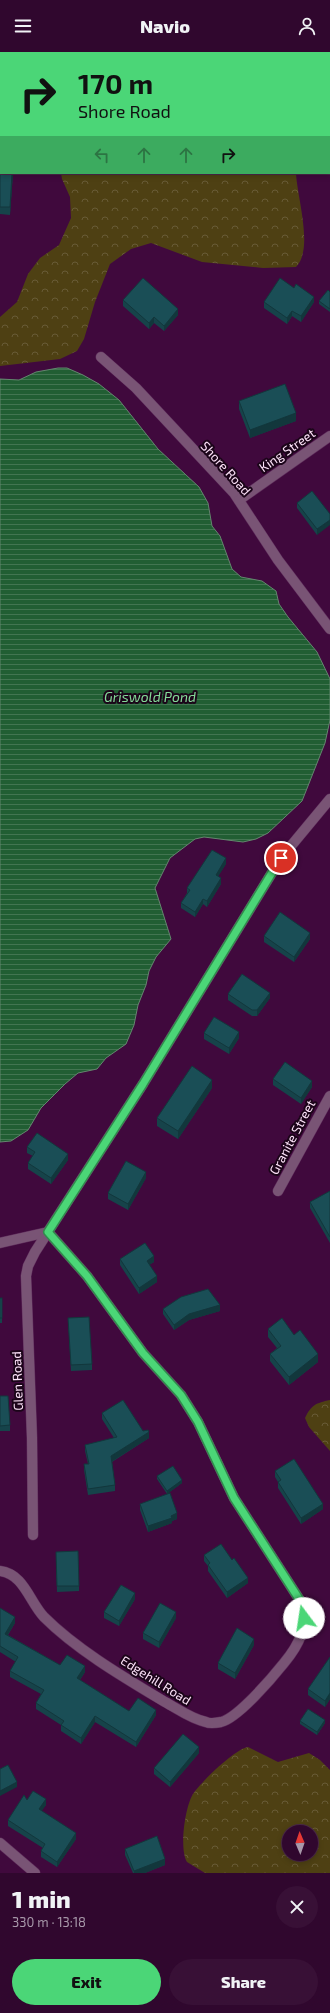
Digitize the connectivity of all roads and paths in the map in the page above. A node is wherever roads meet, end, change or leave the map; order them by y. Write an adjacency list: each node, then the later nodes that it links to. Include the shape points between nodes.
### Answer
1 (101, 357): 3 (street, Shore Road, via 136,388)
2 (330, 436): 3 (street, King Street)
3 (239, 500): 4 (street, Shore Road, via 278,560)
4 (330, 629)
5 (330, 799): 8 (street, via 281,858 143,1084)
6 (330, 1096): 7 (street, Granite Street)
7 (278, 1192)
8 (48, 1232): 9 (street); 10 (street, Glen Road, via 35,1252 26,1276); 11 (street, Edgehill Road, via 73,1258 129,1334 174,1386 194,1414 234,1498 301,1602 304,1624 300,1640 282,1666 242,1708 229,1719 206,1723 153,1694 63,1634 41,1613 19,1579)
9 (0, 1244)
10 (33, 1535)
11 (0, 1571)
12 (0, 1843): 13 (street)
13 (35, 1873)

